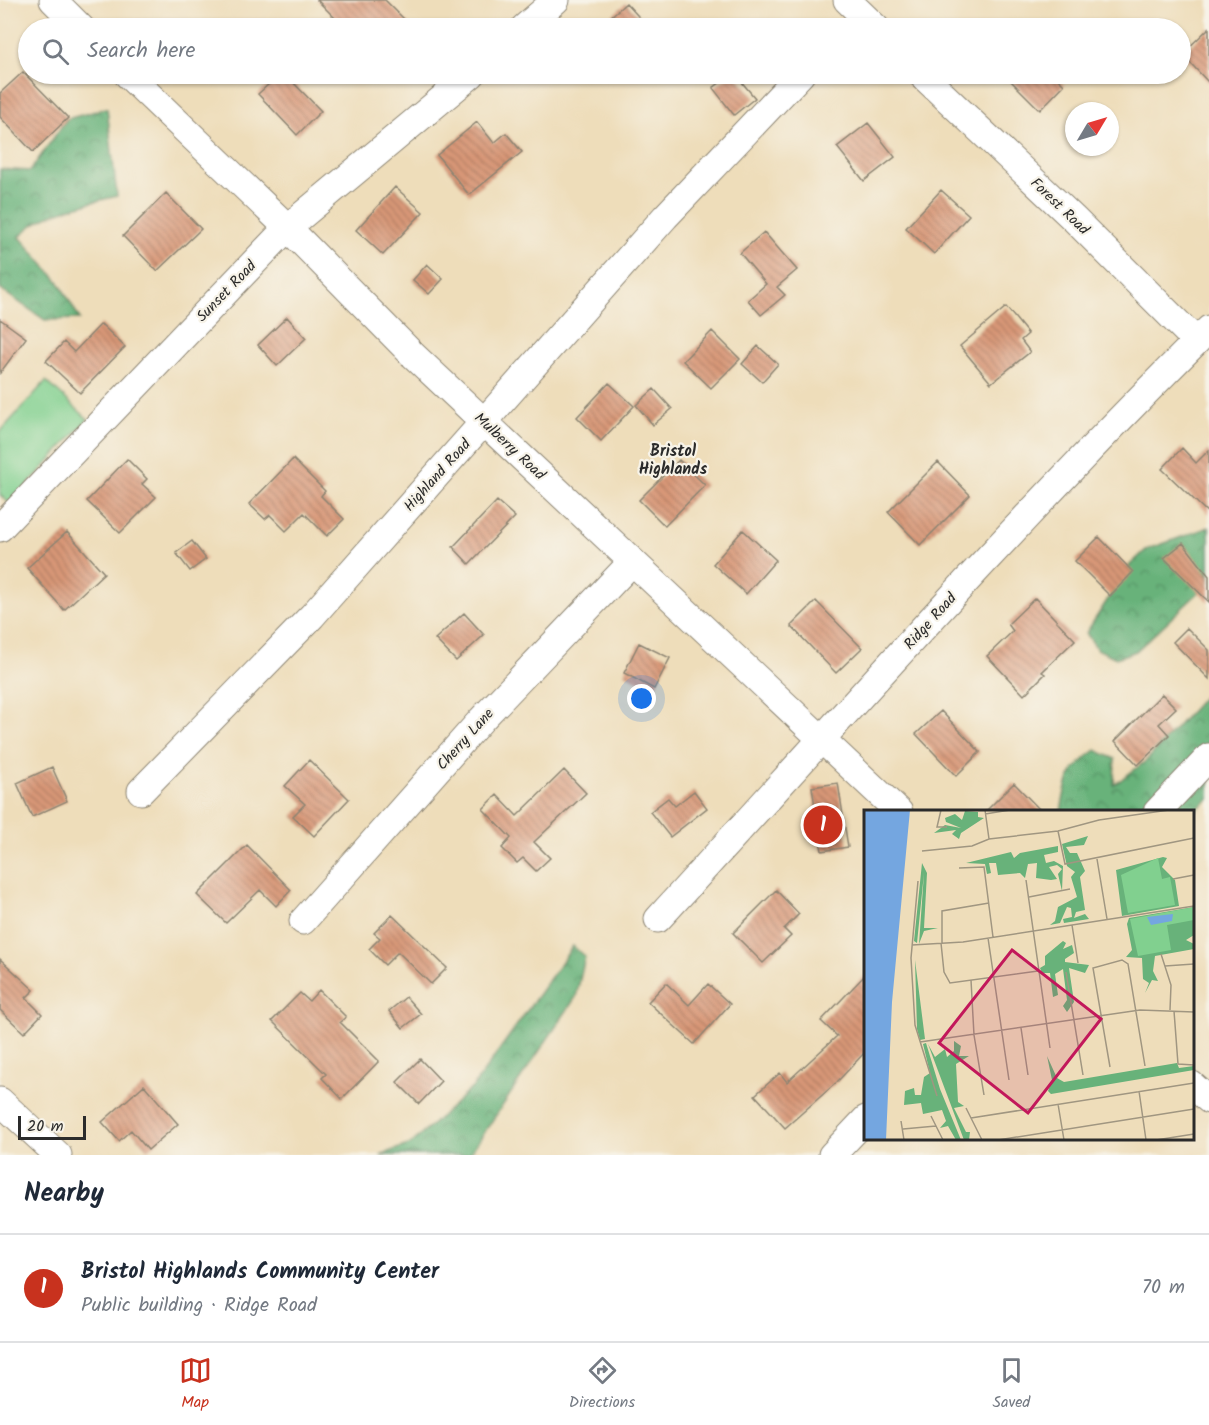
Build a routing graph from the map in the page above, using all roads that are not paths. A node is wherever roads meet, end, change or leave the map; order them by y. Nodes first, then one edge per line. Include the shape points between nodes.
1 (53, 0) edge
2 (556, 0) edge
3 (71, 18) edge
4 (535, 18) edge
5 (137, 84) edge
6 (460, 84) edge
7 (791, 84) edge
8 (932, 84) edge
9 (287, 228) junction
10 (1203, 335) edge
11 (484, 422) junction
12 (0, 528) edge
13 (632, 562) junction
14 (822, 739) junction
15 (1209, 757) edge
16 (141, 791) dead end
17 (897, 810) edge
18 (1159, 810) edge
19 (658, 919) dead end
20 (303, 921) dead end
21 (1194, 1087) edge
22 (1209, 1100) edge
23 (0, 1101) edge
24 (864, 1121) edge
25 (58, 1155) edge
26 (832, 1155) edge

1 - 3 street
2 - 4 street
5 - 9 street, Mulberry Road
6 - 9 street, Sunset Road
7 - 11 street, Highland Road via 665,217
8 - 10 street, Forest Road
9 - 11 street, Mulberry Road
9 - 12 street, Sunset Road
10 - 14 street, Ridge Road via 984,561
11 - 13 street, Mulberry Road
11 - 16 street, Highland Road via 312,616
13 - 14 street, Mulberry Road
13 - 20 street, Cherry Lane via 482,719
14 - 17 street, Mulberry Road
14 - 19 street, Ridge Road
15 - 18 street
21 - 22 street
23 - 25 street
24 - 26 street

